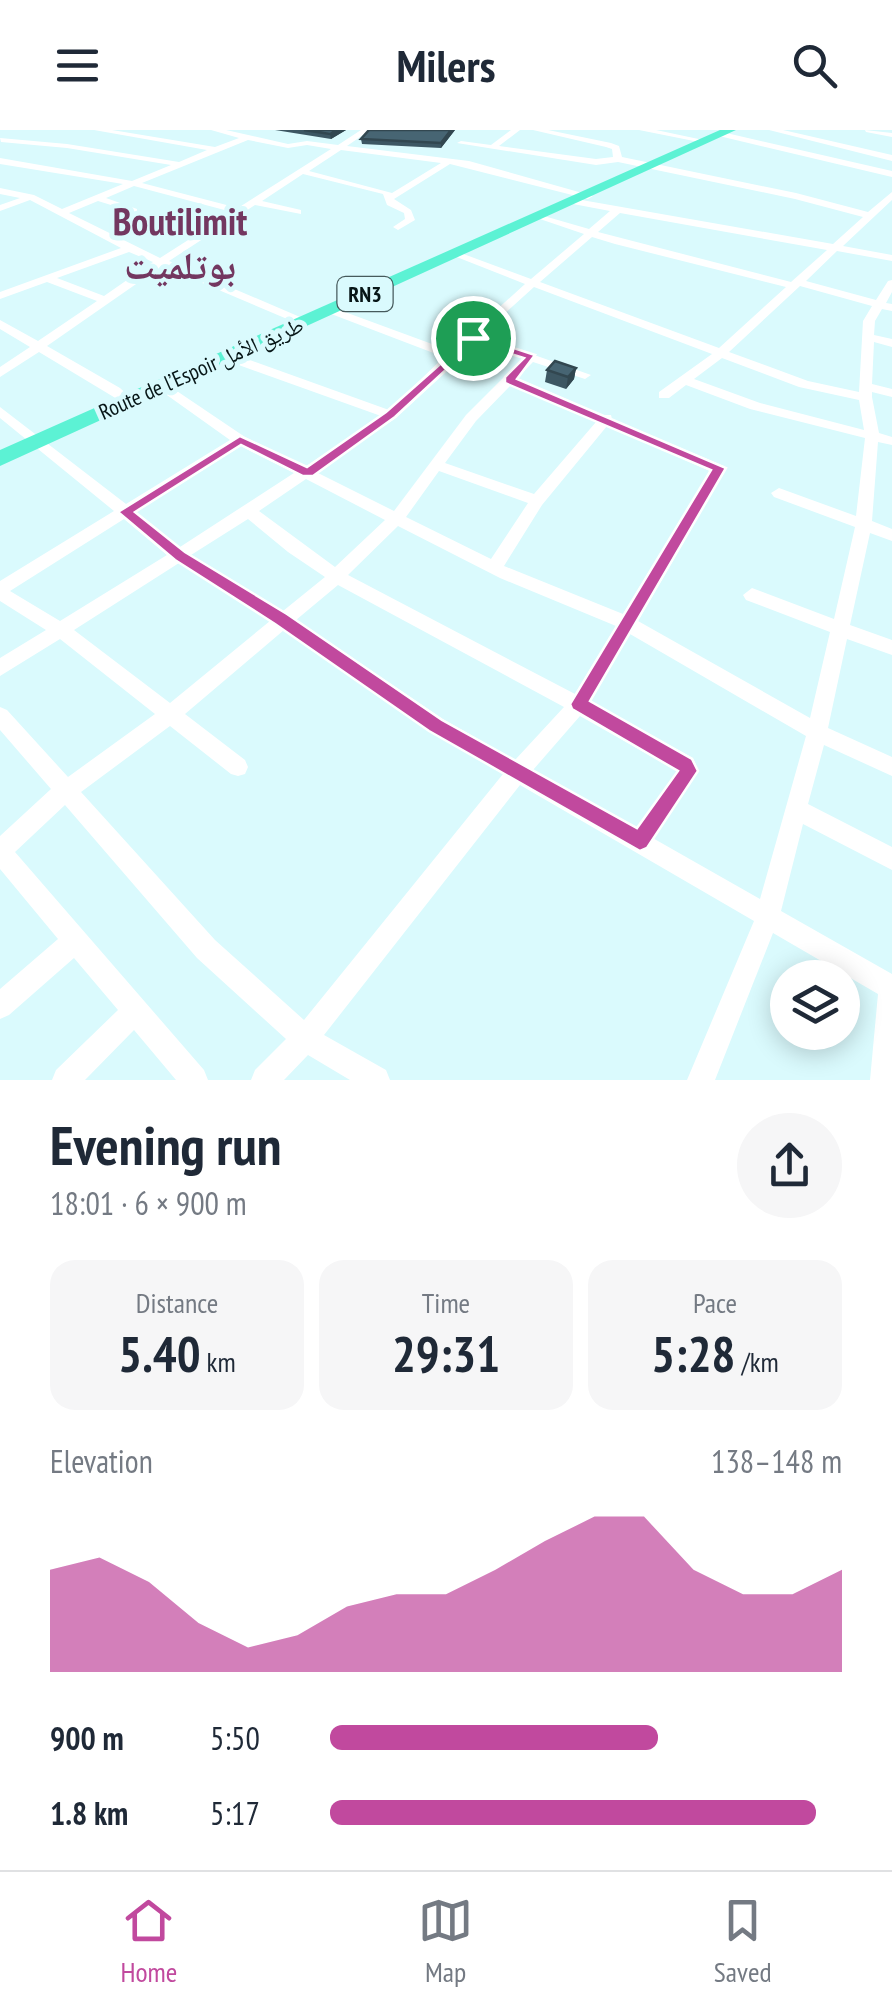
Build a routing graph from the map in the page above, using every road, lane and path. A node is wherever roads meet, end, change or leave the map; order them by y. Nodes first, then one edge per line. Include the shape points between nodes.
1 (14, 130) edge
2 (98, 130) edge
3 (216, 130) edge
4 (266, 130) edge
5 (366, 130) edge
6 (516, 130) edge
7 (537, 130) edge
8 (586, 130) edge
9 (643, 130) edge
10 (773, 130) edge
11 (869, 130) edge
12 (722, 133) edge
13 (892, 135) edge
14 (249, 137) junction
15 (573, 138) junction
16 (0, 140) edge
17 (462, 143) dead end
18 (494, 146) junction
19 (338, 148) junction
20 (214, 150) junction
21 (548, 153) junction
22 (892, 158) edge
23 (618, 159) junction
24 (0, 161) edge
25 (448, 162) junction
26 (22, 164) junction
27 (180, 164) junction
28 (648, 166) junction
29 (300, 171) junction
30 (892, 174) edge
31 (0, 175) edge
32 (131, 184) junction
33 (0, 191) edge
34 (892, 195) edge
35 (31, 197) junction
36 (391, 197) junction
37 (96, 198) junction
38 (582, 199) junction
39 (254, 202) junction
40 (0, 208) edge
41 (134, 211) dead end
42 (239, 211) junction
43 (298, 212) dead end
44 (616, 212) junction
45 (61, 213) junction
46 (540, 216) junction
47 (870, 216) junction
48 (398, 226) dead end
49 (589, 233) junction
50 (836, 246) junction
51 (129, 248) junction
52 (454, 254) junction
53 (892, 258) edge
54 (162, 262) junction
55 (46, 278) junction
56 (534, 284) junction
57 (796, 284) junction
58 (892, 284) edge
59 (0, 296) edge
60 (104, 300) junction
61 (886, 306) edge
62 (330, 310) junction
63 (304, 322) junction
64 (0, 324) edge
65 (869, 337) junction
66 (473, 338) junction
67 (892, 344) edge
68 (36, 346) junction
69 (721, 353) junction
70 (226, 356) junction
71 (455, 357) junction
72 (531, 357) junction
73 (0, 374) edge
74 (585, 374) dead end
75 (510, 380) junction
76 (685, 380) junction
77 (162, 385) junction
78 (866, 392) junction
79 (892, 392) edge
80 (664, 395) dead end
81 (127, 401) junction
82 (0, 410) edge
83 (391, 415) junction
84 (606, 418) junction
85 (882, 438) edge
86 (240, 440) junction
87 (38, 442) junction
88 (0, 458) edge
89 (436, 466) junction
90 (308, 472) junction
91 (780, 493) dead end
92 (537, 501) junction
93 (250, 511) junction
94 (125, 512) junction
95 (397, 518) junction
96 (863, 523) junction
97 (892, 536) edge
98 (180, 556) junction
99 (494, 568) junction
100 (337, 576) junction
101 (0, 591) edge
102 (752, 595) dead end
103 (281, 619) junction
104 (626, 622) junction
105 (841, 626) junction
106 (61, 630) junction
107 (892, 648) edge
108 (0, 668) edge
109 (579, 704) junction
110 (170, 715) junction
111 (0, 716) edge
112 (818, 732) junction
113 (686, 765) joint
114 (892, 767) edge
115 (238, 768) dead end
116 (516, 774) junction
117 (64, 792) junction
118 (796, 809) junction
119 (640, 841) junction
120 (0, 852) edge
121 (892, 860) edge
122 (767, 918) junction
123 (76, 941) junction
124 (892, 988) edge
125 (0, 1006) edge
126 (135, 1011) junction
127 (306, 1038) junction
128 (66, 1080) edge
129 (194, 1080) edge
130 (265, 1080) edge
131 (376, 1080) edge
132 (701, 1080) edge
133 (884, 1080) edge

1 - 16 street
2 - 20 street
3 - 14 street
4 - 14 street
5 - 19 street
6 - 18 street
7 - 15 street
8 - 15 street
9 - 12 street
10 - 22 street
11 - 13 street
12 - 28 highway, Route de l’Espoir طريق الأمل / RN3
12 - 30 street
14 - 19 street
14 - 20 street
15 - 21 street
15 - 23 street via 616,148
16 - 27 street
17 - 18 street
18 - 21 street
19 - 25 street
19 - 29 street
20 - 27 street
21 - 23 street
23 - 28 street
24 - 26 street
25 - 36 street
25 - 38 street
26 - 31 street
26 - 32 street
27 - 32 street
28 - 38 highway, Route de l’Espoir طريق الأمل / RN3
28 - 47 street
29 - 36 street
29 - 39 street
32 - 37 street
32 - 42 street
33 - 35 street
34 - 47 street
35 - 40 street
35 - 45 street
36 - 48 street via 410,220
37 - 41 street
37 - 45 street
38 - 44 street
38 - 46 highway, Route de l’Espoir طريق الأمل / RN3
39 - 42 street
39 - 43 street
42 - 54 street
44 - 49 street
44 - 50 street
45 - 51 street
46 - 49 street
46 - 52 highway, Route de l’Espoir طريق الأمل / RN3
47 - 50 street
49 - 56 street
49 - 57 street
50 - 53 street
50 - 57 street
51 - 54 street
51 - 55 street
52 - 56 street
52 - 62 highway, Route de l’Espoir طريق الأمل / RN3
54 - 60 street
54 - 63 street
55 - 59 street
55 - 60 street
56 - 66 street
56 - 69 street
57 - 61 street
57 - 69 street
58 - 61 street
60 - 68 street
61 - 65 street via 869,321
62 - 63 highway, Route de l’Espoir طريق الأمل / RN3
62 - 71 street
63 - 70 highway, Route de l’Espoir طريق الأمل / RN3
64 - 68 street
65 - 67 street
65 - 78 street
66 - 71 street
66 - 72 street
68 - 73 street
68 - 81 street
69 - 76 street
69 - 78 street via 804,384
70 - 77 highway, Route de l’Espoir طريق الأمل / RN3
70 - 83 street
71 - 83 street
72 - 74 street
72 - 75 street
75 - 84 street
75 - 89 street
76 - 80 street
76 - 85 street via 755,406
77 - 81 highway, Route de l’Espoir طريق الأمل / RN3
77 - 86 street
78 - 79 street
78 - 85 street
81 - 87 highway, Route de l’Espoir طريق الأمل / RN3
82 - 87 street
83 - 90 street
84 - 92 street
84 - 104 street via 719,468
85 - 96 street
86 - 90 street
86 - 94 street
87 - 88 highway, Route de l’Espoir طريق الأمل / RN3
87 - 94 street
89 - 92 street
89 - 95 street
90 - 93 street
90 - 95 street
91 - 96 street
92 - 99 street
93 - 98 street
93 - 100 street
94 - 98 street
94 - 101 street
95 - 99 street
95 - 100 street
96 - 97 street
96 - 105 street
98 - 103 street
98 - 106 street
99 - 104 street
100 - 103 street
100 - 109 street
101 - 106 street
102 - 105 street
103 - 110 street
103 - 116 street
104 - 109 street
104 - 112 street
105 - 107 street
105 - 112 street
106 - 108 street
106 - 110 street
109 - 113 street
109 - 116 street
110 - 115 street
110 - 117 street
111 - 117 street
112 - 114 street
112 - 118 street
113 - 119 path via 689,771
116 - 119 street
116 - 127 street
117 - 120 street
117 - 127 street via 206,949
118 - 121 street
118 - 122 street
119 - 122 street
120 - 123 street
122 - 124 street
122 - 132 street
123 - 125 street
123 - 126 street
124 - 133 street
126 - 128 street
126 - 129 street
127 - 130 street
127 - 131 street

